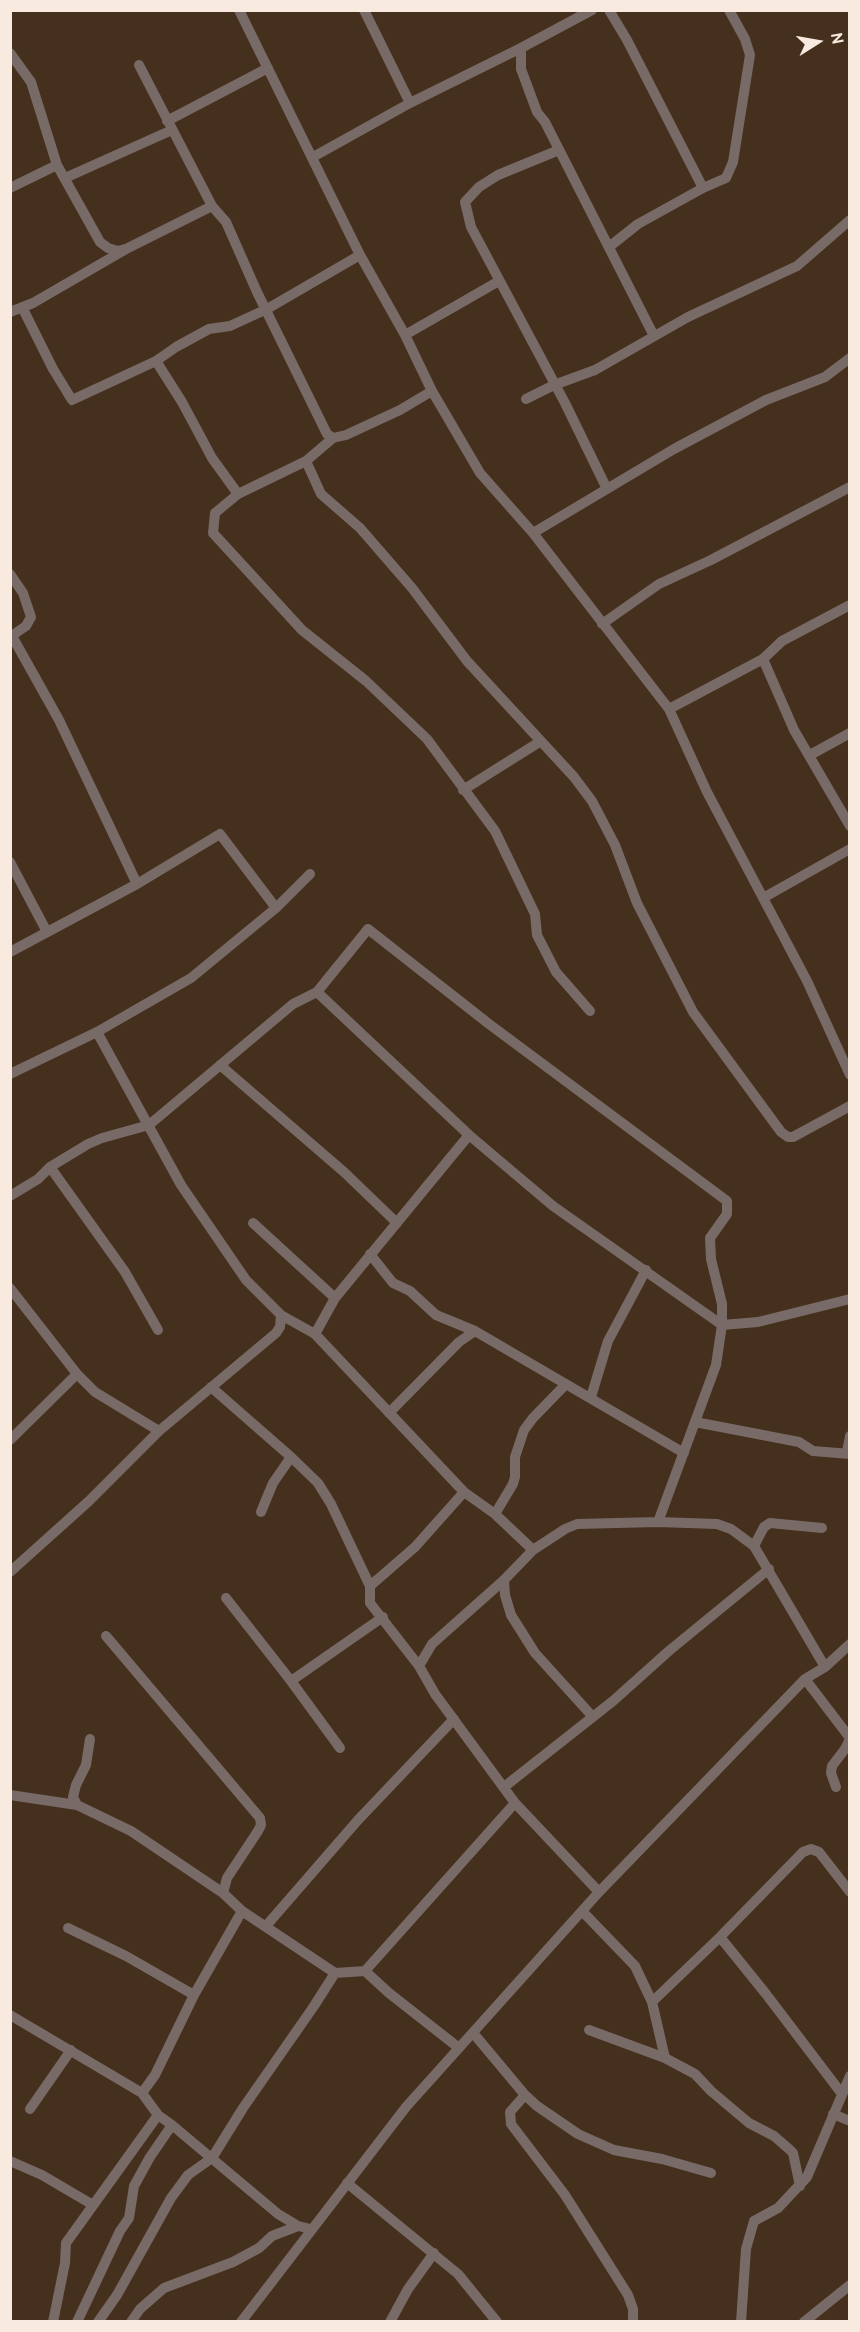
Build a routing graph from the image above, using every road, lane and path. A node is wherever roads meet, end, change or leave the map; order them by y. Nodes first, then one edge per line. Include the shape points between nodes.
1 (239, 10) edge
2 (364, 10) edge
3 (592, 10) edge
4 (609, 10) edge
5 (729, 10) edge
6 (521, 48) junction
7 (10, 53) edge
8 (139, 65) dead end
9 (268, 68) junction
10 (410, 103) junction
11 (169, 125) junction
12 (558, 150) junction
13 (313, 157) junction
14 (57, 165) junction
15 (65, 178) junction
16 (10, 188) edge
17 (703, 188) junction
18 (212, 206) junction
19 (849, 220) edge
20 (609, 247) junction
21 (128, 248) junction
22 (360, 255) junction
23 (499, 281) junction
24 (22, 307) junction
25 (267, 309) junction
26 (10, 312) edge
27 (405, 335) junction
28 (654, 336) junction
29 (849, 358) edge
30 (156, 361) junction
31 (554, 385) junction
32 (432, 391) junction
33 (526, 399) dead end
34 (333, 438) junction
35 (306, 461) junction
36 (849, 487) edge
37 (607, 489) junction
38 (238, 494) junction
39 (533, 534) junction
40 (10, 574) edge
41 (849, 605) edge
42 (602, 624) junction
43 (11, 637) edge
44 (763, 660) junction
45 (669, 709) junction
46 (849, 733) edge
47 (541, 741) junction
48 (810, 755) junction
49 (463, 790) junction
50 (849, 826) edge
51 (849, 849) edge
52 (10, 862) edge
53 (310, 874) dead end
54 (137, 884) junction
55 (763, 897) junction
56 (276, 908) junction
57 (47, 932) junction
58 (10, 952) edge
59 (317, 993) junction
60 (590, 1011) dead end
61 (97, 1032) junction
62 (220, 1065) junction
63 (10, 1074) edge
64 (849, 1075) edge
65 (849, 1106) edge
66 (149, 1125) junction
67 (469, 1135) junction
68 (50, 1167) junction
69 (10, 1196) edge
70 (252, 1222) dead end
71 (397, 1223) junction
72 (370, 1254) junction
73 (646, 1270) junction
74 (11, 1290) edge
75 (335, 1298) junction
76 (849, 1299) edge
77 (283, 1320) junction
78 (722, 1325) junction
79 (158, 1330) dead end
80 (475, 1331) junction
81 (315, 1334) junction
82 (77, 1374) junction
83 (566, 1384) junction
84 (211, 1387) junction
85 (591, 1397) junction
86 (389, 1413) junction
87 (695, 1422) junction
88 (159, 1431) junction
89 (849, 1436) edge
90 (10, 1440) edge
91 (684, 1453) junction
92 (848, 1453) edge
93 (291, 1457) junction
94 (464, 1492) junction
95 (261, 1512) dead end
96 (495, 1514) junction
97 (658, 1522) junction
98 (822, 1528) dead end
99 (754, 1546) junction
100 (533, 1550) junction
101 (769, 1569) junction
102 (10, 1572) edge
103 (504, 1580) junction
104 (370, 1586) junction
105 (226, 1598) dead end
106 (382, 1617) junction
107 (106, 1636) dead end
108 (849, 1644) edge
109 (419, 1666) junction
110 (825, 1667) junction
111 (805, 1679) junction
112 (291, 1681) junction
113 (593, 1717) junction
114 (454, 1719) junction
115 (849, 1738) edge
116 (90, 1740) dead end
117 (340, 1748) dead end
118 (836, 1786) dead end
119 (504, 1787) junction
120 (10, 1795) edge
121 (515, 1803) junction
122 (77, 1805) junction
123 (599, 1892) junction
124 (849, 1892) edge
125 (223, 1893) junction
126 (242, 1911) junction
127 (582, 1911) junction
128 (266, 1926) junction
129 (69, 1928) dead end
130 (720, 1937) junction
131 (365, 1971) junction
132 (335, 1973) junction
133 (194, 1995) junction
134 (652, 2002) junction
135 (10, 2015) edge
136 (589, 2030) dead end
137 (474, 2034) junction
138 (459, 2048) junction
139 (71, 2050) junction
140 (664, 2058) junction
141 (849, 2076) edge
142 (142, 2093) junction
143 (842, 2094) junction
144 (525, 2095) junction
145 (30, 2109) dead end
146 (833, 2114) junction
147 (158, 2115) junction
148 (849, 2121) edge
149 (172, 2125) junction
150 (212, 2158) junction
151 (10, 2161) edge
152 (711, 2173) dead end
153 (347, 2183) junction
154 (800, 2186) junction
155 (93, 2205) junction
156 (298, 2226) junction
157 (311, 2229) junction
158 (434, 2253) junction
159 (849, 2284) edge
160 (53, 2322) edge
161 (77, 2322) edge
162 (98, 2322) edge
163 (131, 2322) edge
164 (241, 2322) edge
165 (390, 2322) edge
166 (497, 2322) edge
167 (633, 2322) edge
168 (741, 2322) edge
169 (804, 2322) edge

1 - 9 street
2 - 10 street
3 - 6 street
4 - 17 street
5 - 17 street via 750,55 733,162 726,178
6 - 10 street
6 - 12 street via 521,69 532,101
7 - 14 street via 31,82
8 - 11 street
9 - 11 street
9 - 13 street
10 - 13 street
11 - 15 street
11 - 18 street
12 - 20 street
12 - 23 street via 498,175 465,202 471,227
13 - 22 street
14 - 15 street
14 - 16 street
15 - 21 street via 100,242 118,251
17 - 20 street via 638,224
18 - 21 street
18 - 25 street via 226,222
19 - 28 street via 797,266
20 - 28 street
21 - 24 street
22 - 25 street
22 - 27 street
23 - 27 street
23 - 31 street
24 - 26 street
24 - 30 street via 72,400
25 - 30 street via 238,323 209,329
25 - 34 street via 327,434
27 - 32 street
28 - 31 street via 595,370
29 - 37 street via 825,377 766,400
30 - 38 street via 212,458
31 - 33 street
31 - 37 street
32 - 34 street via 389,416
32 - 39 street via 480,473
34 - 35 street
35 - 38 street
35 - 47 street via 321,494 360,528 412,588 466,661
36 - 42 street via 659,584
37 - 39 street
38 - 49 street via 215,513 213,533 302,630 366,681 427,739
39 - 42 street
40 - 43 street via 23,593 30,617 26,626
41 - 44 street via 782,641
42 - 45 street
43 - 54 street via 58,720
44 - 45 street
44 - 48 street via 794,730
45 - 55 street via 707,792
46 - 48 street
47 - 49 street
47 - 65 street via 592,801 615,845 637,903 693,1012 781,1132 793,1137
48 - 50 street
49 - 60 street via 495,831 511,862 535,914 537,935 556,972
51 - 55 street
52 - 57 street
53 - 56 street
54 - 56 street via 220,834
54 - 57 street
55 - 64 street via 807,981
56 - 61 street via 191,978
57 - 58 street
59 - 62 street via 293,1004
59 - 67 street
59 - 78 street via 368,929 727,1201 727,1214 710,1238
61 - 63 street
61 - 66 street
62 - 66 street
62 - 71 street
66 - 68 street via 102,1138
66 - 77 street via 181,1185 246,1280
67 - 71 street
67 - 73 street via 553,1206
68 - 69 street
68 - 79 street via 124,1272
70 - 75 street
71 - 72 street
72 - 75 street
72 - 80 street via 393,1283 410,1291 436,1315
73 - 78 street
73 - 85 street via 608,1341
74 - 82 street
75 - 81 street
76 - 78 street via 758,1322
77 - 81 street
77 - 84 street via 276,1333
78 - 87 street via 716,1365
80 - 83 street
80 - 86 street via 459,1342
81 - 86 street
82 - 88 street via 95,1392
82 - 90 street
83 - 85 street
83 - 96 street via 524,1430 515,1457 516,1478
84 - 88 street
84 - 93 street
85 - 91 street
86 - 94 street
87 - 91 street
87 - 92 street via 799,1442 813,1451
88 - 102 street
89 - 92 street
91 - 97 street
93 - 95 street via 273,1483
93 - 104 street via 318,1483 331,1504
94 - 96 street
94 - 104 street via 415,1547
96 - 100 street
97 - 99 street via 717,1524
97 - 100 street via 577,1524
98 - 99 street via 770,1523
99 - 101 street
100 - 103 street
101 - 110 street
101 - 113 street
103 - 109 street via 432,1644
103 - 113 street via 511,1615 529,1643
104 - 106 street via 370,1603
105 - 112 street
106 - 109 street
106 - 112 street
107 - 125 street via 260,1818 261,1825 226,1878
108 - 110 street
109 - 114 street
110 - 111 street
111 - 115 street
111 - 123 street
112 - 117 street
113 - 119 street
114 - 119 street
114 - 128 street via 358,1820
115 - 118 street via 832,1766
116 - 122 street via 86,1766 73,1797
119 - 121 street
120 - 122 street
121 - 123 street
121 - 131 street
122 - 125 street via 130,1831
123 - 127 street
124 - 130 street via 829,1863 811,1849 803,1852
125 - 126 street
126 - 128 street
126 - 133 street
127 - 134 street via 635,1965
127 - 137 street
128 - 132 street
129 - 133 street
130 - 134 street
130 - 143 street
131 - 132 street
131 - 138 street
132 - 150 street
133 - 142 street via 155,2075
134 - 140 street
135 - 139 street
136 - 140 street
137 - 138 street
137 - 144 street
138 - 153 street via 406,2107
139 - 142 street
139 - 145 street
140 - 154 street via 695,2074 749,2123 789,2149
141 - 143 street
142 - 147 street
143 - 146 street
144 - 152 street via 578,2134 614,2150
144 - 167 street via 510,2112 511,2124 565,2195 628,2295
146 - 148 street
146 - 154 street
147 - 149 street
147 - 155 street
149 - 150 street
149 - 161 street via 134,2186 129,2218
150 - 156 street
150 - 162 street via 188,2175 171,2198
151 - 155 street
153 - 157 street
153 - 158 street
154 - 168 street via 778,2208 754,2221 746,2249
155 - 160 street via 66,2244
156 - 157 street
156 - 163 street via 273,2236 233,2262 164,2288
157 - 164 street
158 - 165 street
158 - 166 street via 459,2274
159 - 169 street

